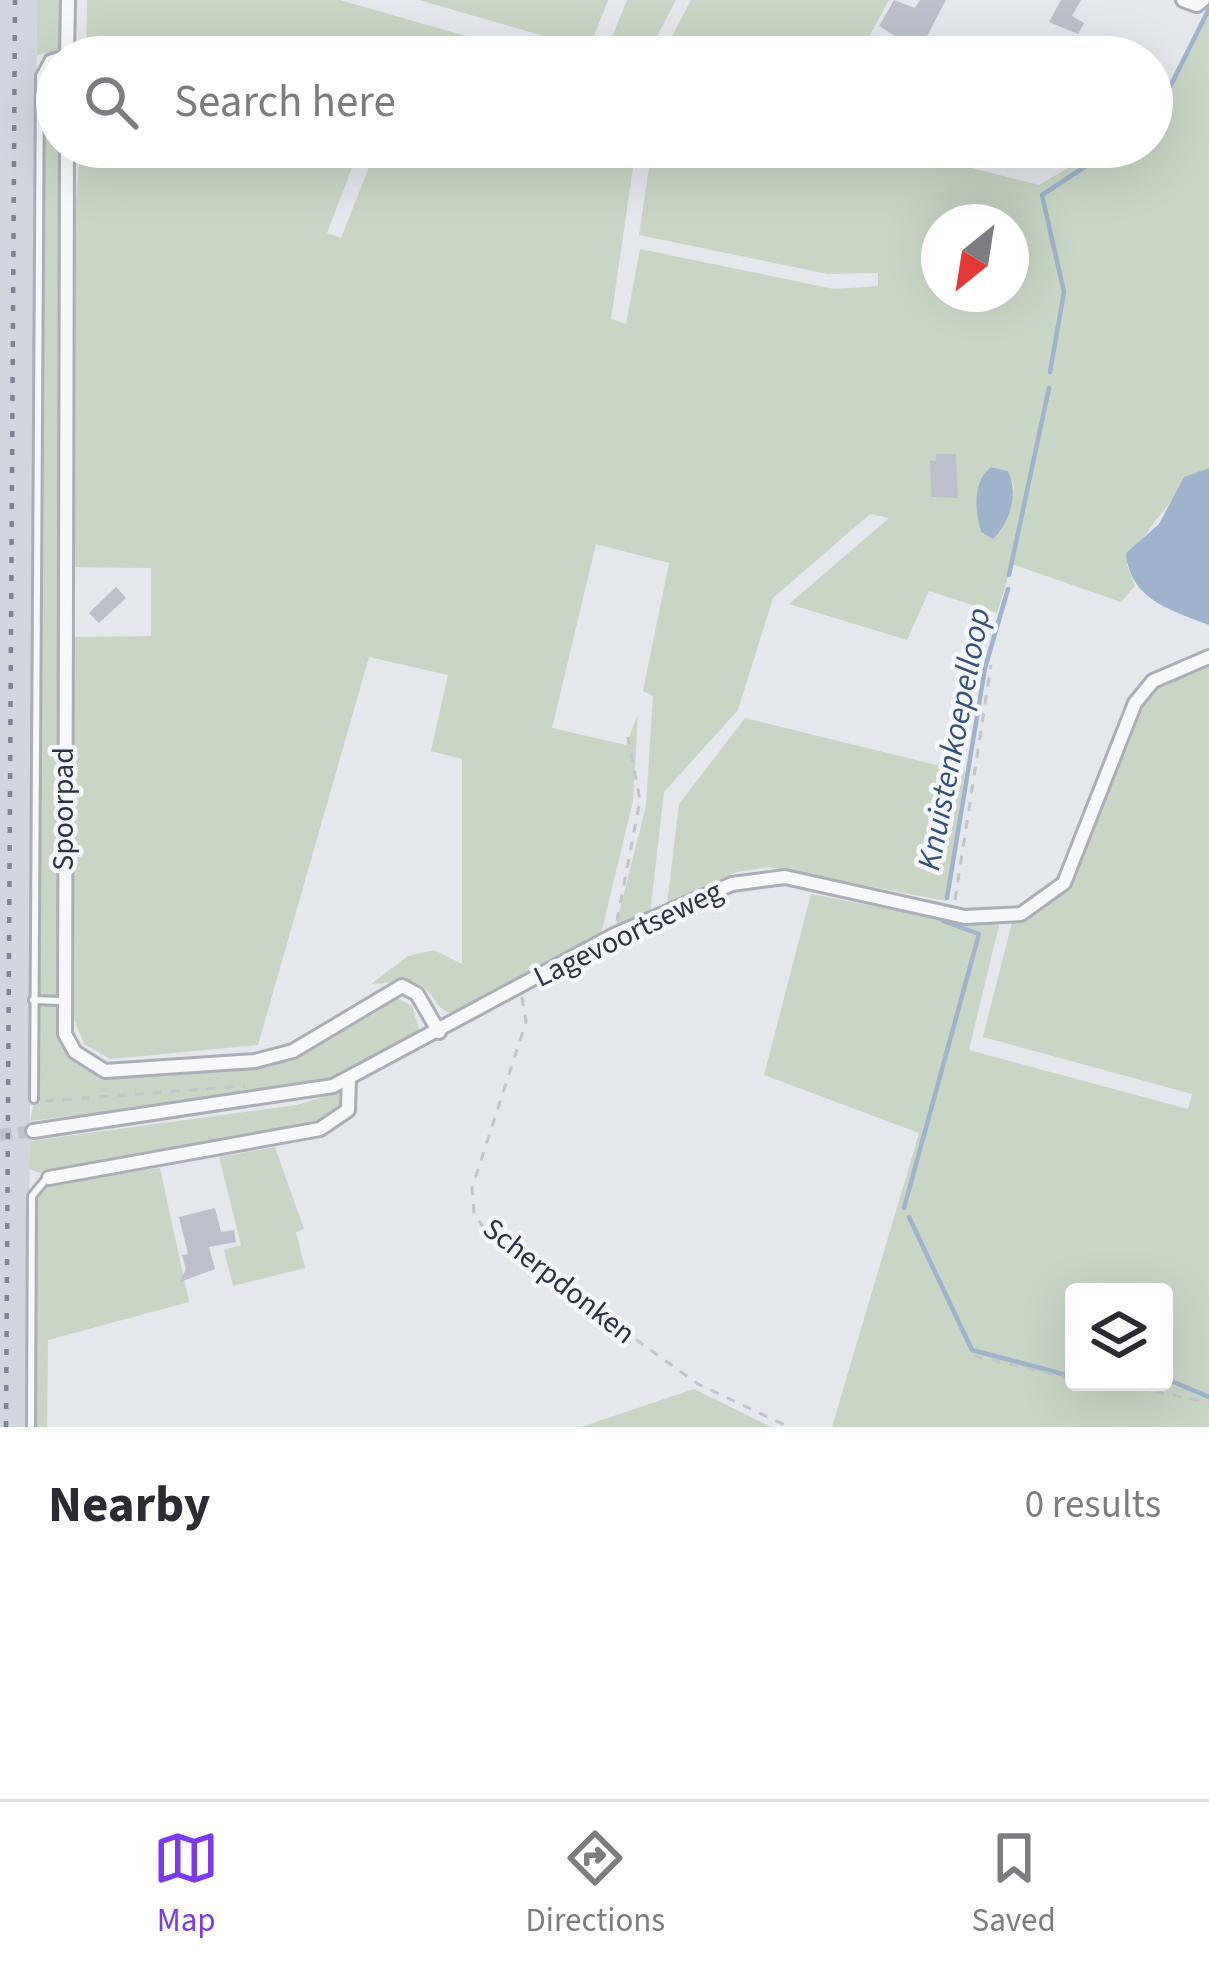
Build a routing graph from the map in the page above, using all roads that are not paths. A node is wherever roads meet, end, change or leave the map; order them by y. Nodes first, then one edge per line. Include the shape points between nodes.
1 (68, 0) edge
2 (1183, 0) edge
3 (1204, 0) edge
4 (68, 36) edge
5 (39, 168) edge
6 (67, 168) edge
7 (1209, 657) edge
8 (33, 1000) junction
9 (62, 1000) junction
10 (439, 1032) junction
11 (349, 1079) junction
12 (38, 1100) road end
13 (33, 1131) tunnel mouth
14 (50, 1178) joint
15 (31, 1427) edge

1 - 4 street
2 - 3 street
5 - 8 lane
6 - 9 street, Spoorpad
7 - 10 street, Lagevoortseweg via 1153,681 1135,703 1064,883 1021,914 953,913 770,878 731,884 614,935
8 - 9 lane
8 - 12 lane
9 - 10 street, Spoorpad via 75,1052 121,1072 271,1058 402,986 417,994
10 - 11 street, Lagevoortseweg
11 - 13 street, Lagevoortseweg via 310,1093
11 - 14 street via 348,1110 320,1129
14 - 15 lane via 32,1196

